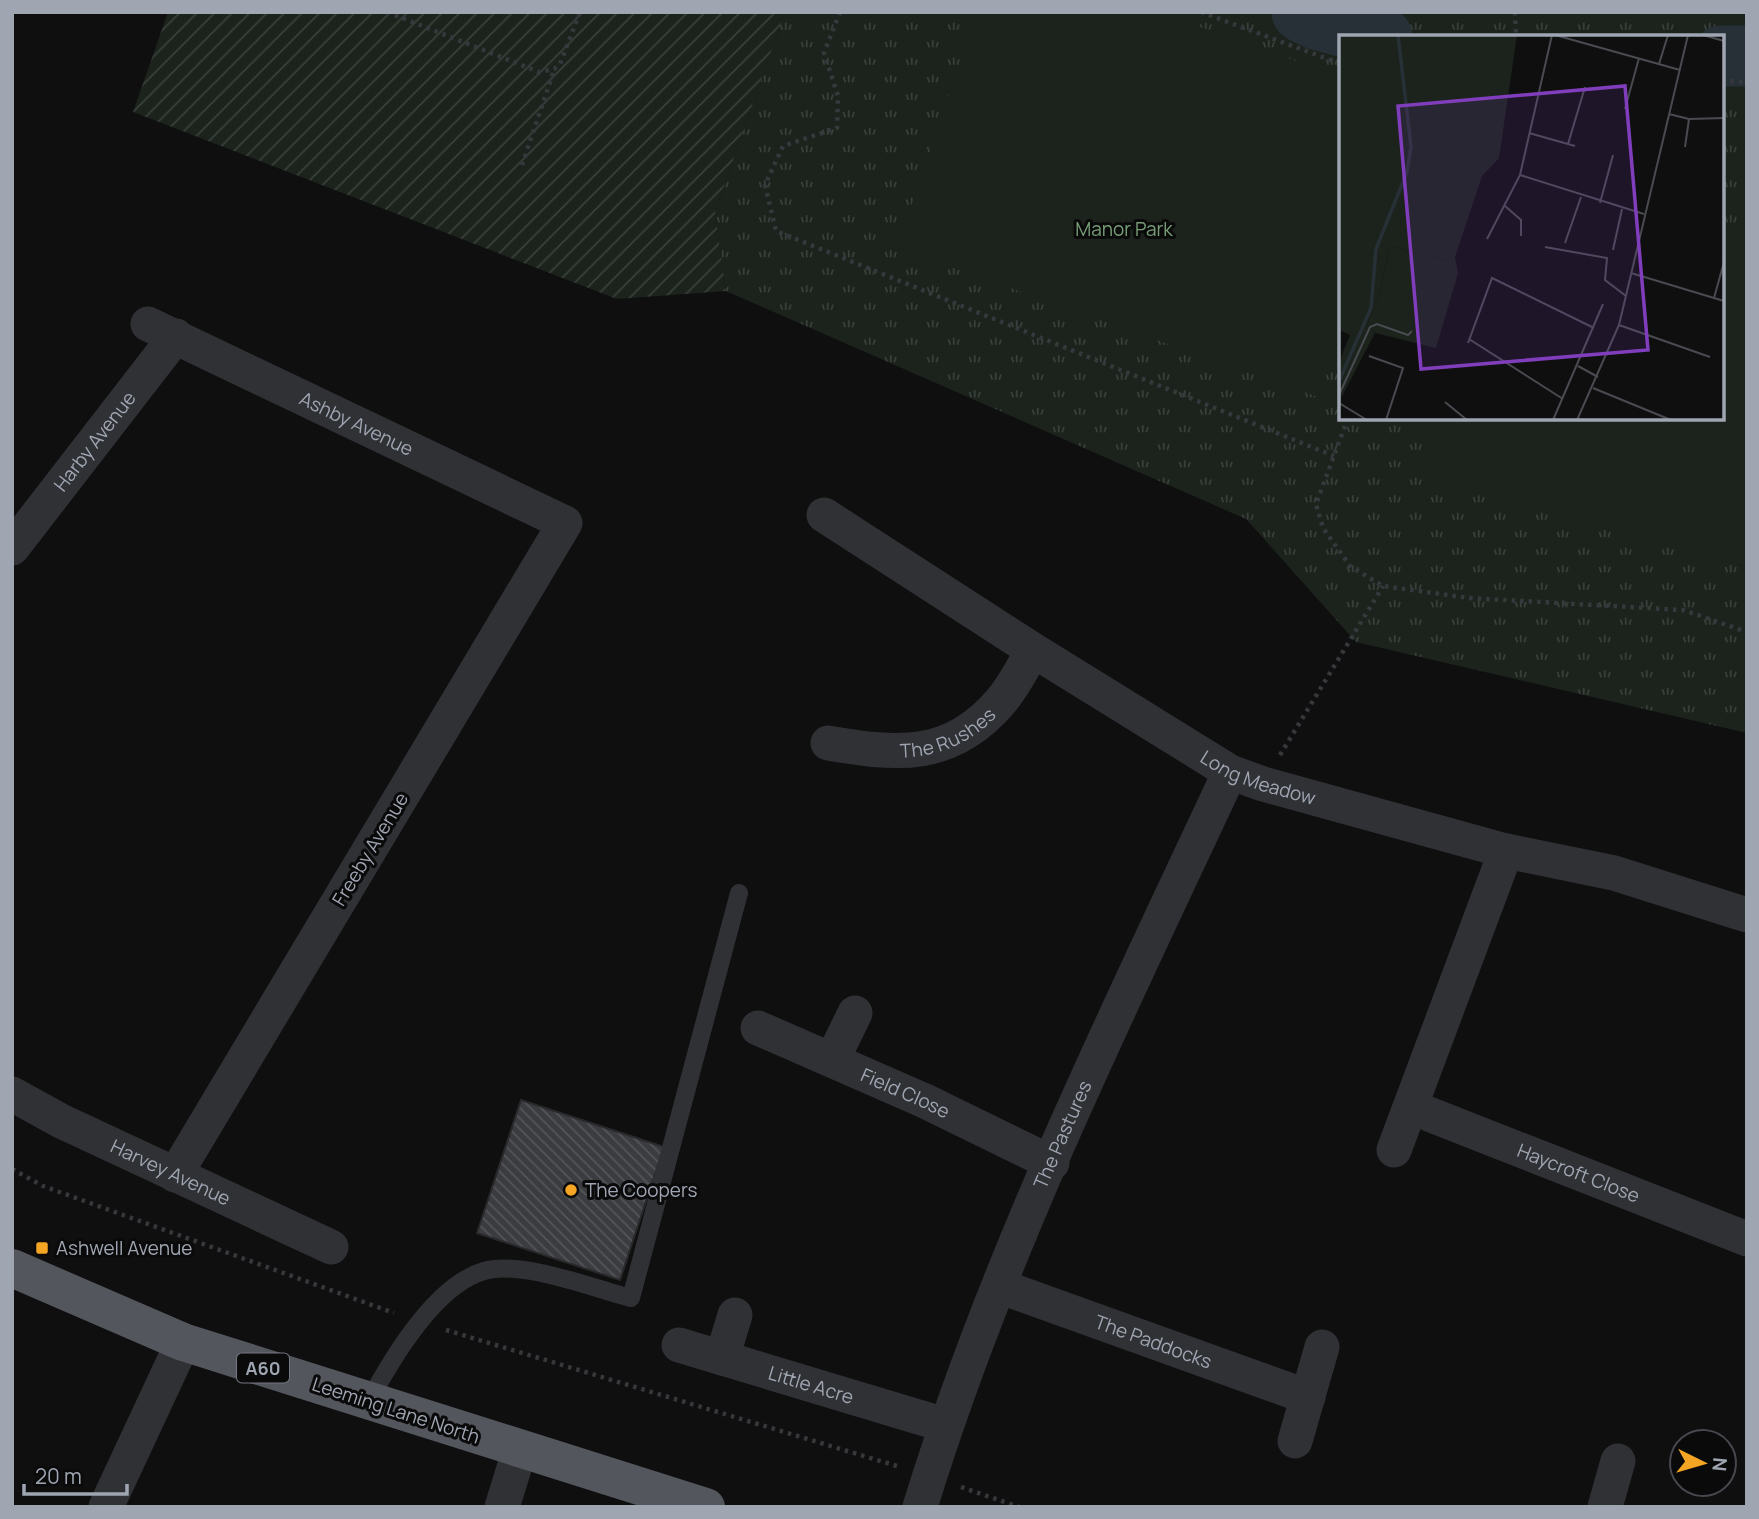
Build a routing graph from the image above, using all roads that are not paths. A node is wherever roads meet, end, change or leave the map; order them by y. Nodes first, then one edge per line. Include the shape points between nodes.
1 (162, 330) joint
2 (824, 515) dead end
3 (565, 523) joint
4 (12, 548) edge
5 (1033, 650) junction
6 (828, 743) dead end
7 (1230, 772) junction
8 (1506, 851) junction
9 (739, 893) dead end
10 (1747, 915) edge
11 (855, 1013) dead end
12 (758, 1028) dead end
13 (832, 1060) junction
14 (12, 1094) edge
15 (1411, 1107) junction
16 (1394, 1150) dead end
17 (1052, 1163) junction
18 (175, 1175) junction
19 (1747, 1239) edge
20 (331, 1247) dead end
21 (12, 1268) edge
22 (999, 1286) junction
23 (735, 1315) dead end
24 (183, 1342) junction
25 (679, 1345) dead end
26 (1322, 1347) dead end
27 (722, 1358) junction
28 (1308, 1397) junction
29 (369, 1401) junction
30 (945, 1425) junction
31 (1295, 1441) dead end
32 (520, 1449) junction
33 (1618, 1461) dead end
34 (924, 1491) edge
35 (1608, 1506) edge
36 (106, 1507) edge
37 (502, 1507) edge
38 (706, 1507) edge

1 - 3 street, Ashby Avenue
1 - 4 street, Harby Avenue
2 - 5 street, Long Meadow
3 - 18 street, Freeby Avenue
5 - 6 street, The Rushes via 1003,699 977,726 934,748 883,752
5 - 7 street, Long Meadow
7 - 8 street, Long Meadow
7 - 17 street, The Pastures
8 - 10 street, Long Meadow via 1614,873
8 - 15 street
9 - 29 lane via 631,1298 508,1269 483,1271 419,1322
11 - 13 street
12 - 13 street, Field Close
13 - 17 street, Field Close
14 - 18 street, Harvey Avenue
15 - 16 street
15 - 19 street, Haycroft Close
17 - 22 street, The Pastures
18 - 20 street, Harvey Avenue
21 - 24 highway, Leeming Lane North / A60
22 - 28 street, The Paddocks
22 - 30 street, The Pastures
23 - 27 street
24 - 29 highway, Leeming Lane North / A60
24 - 36 street
25 - 27 street, Little Acre
26 - 28 street
27 - 30 street, Little Acre
28 - 31 street
29 - 32 highway, Leeming Lane North / A60
30 - 34 street, The Pastures
32 - 37 street
32 - 38 highway, Leeming Lane North / A60
33 - 35 street

